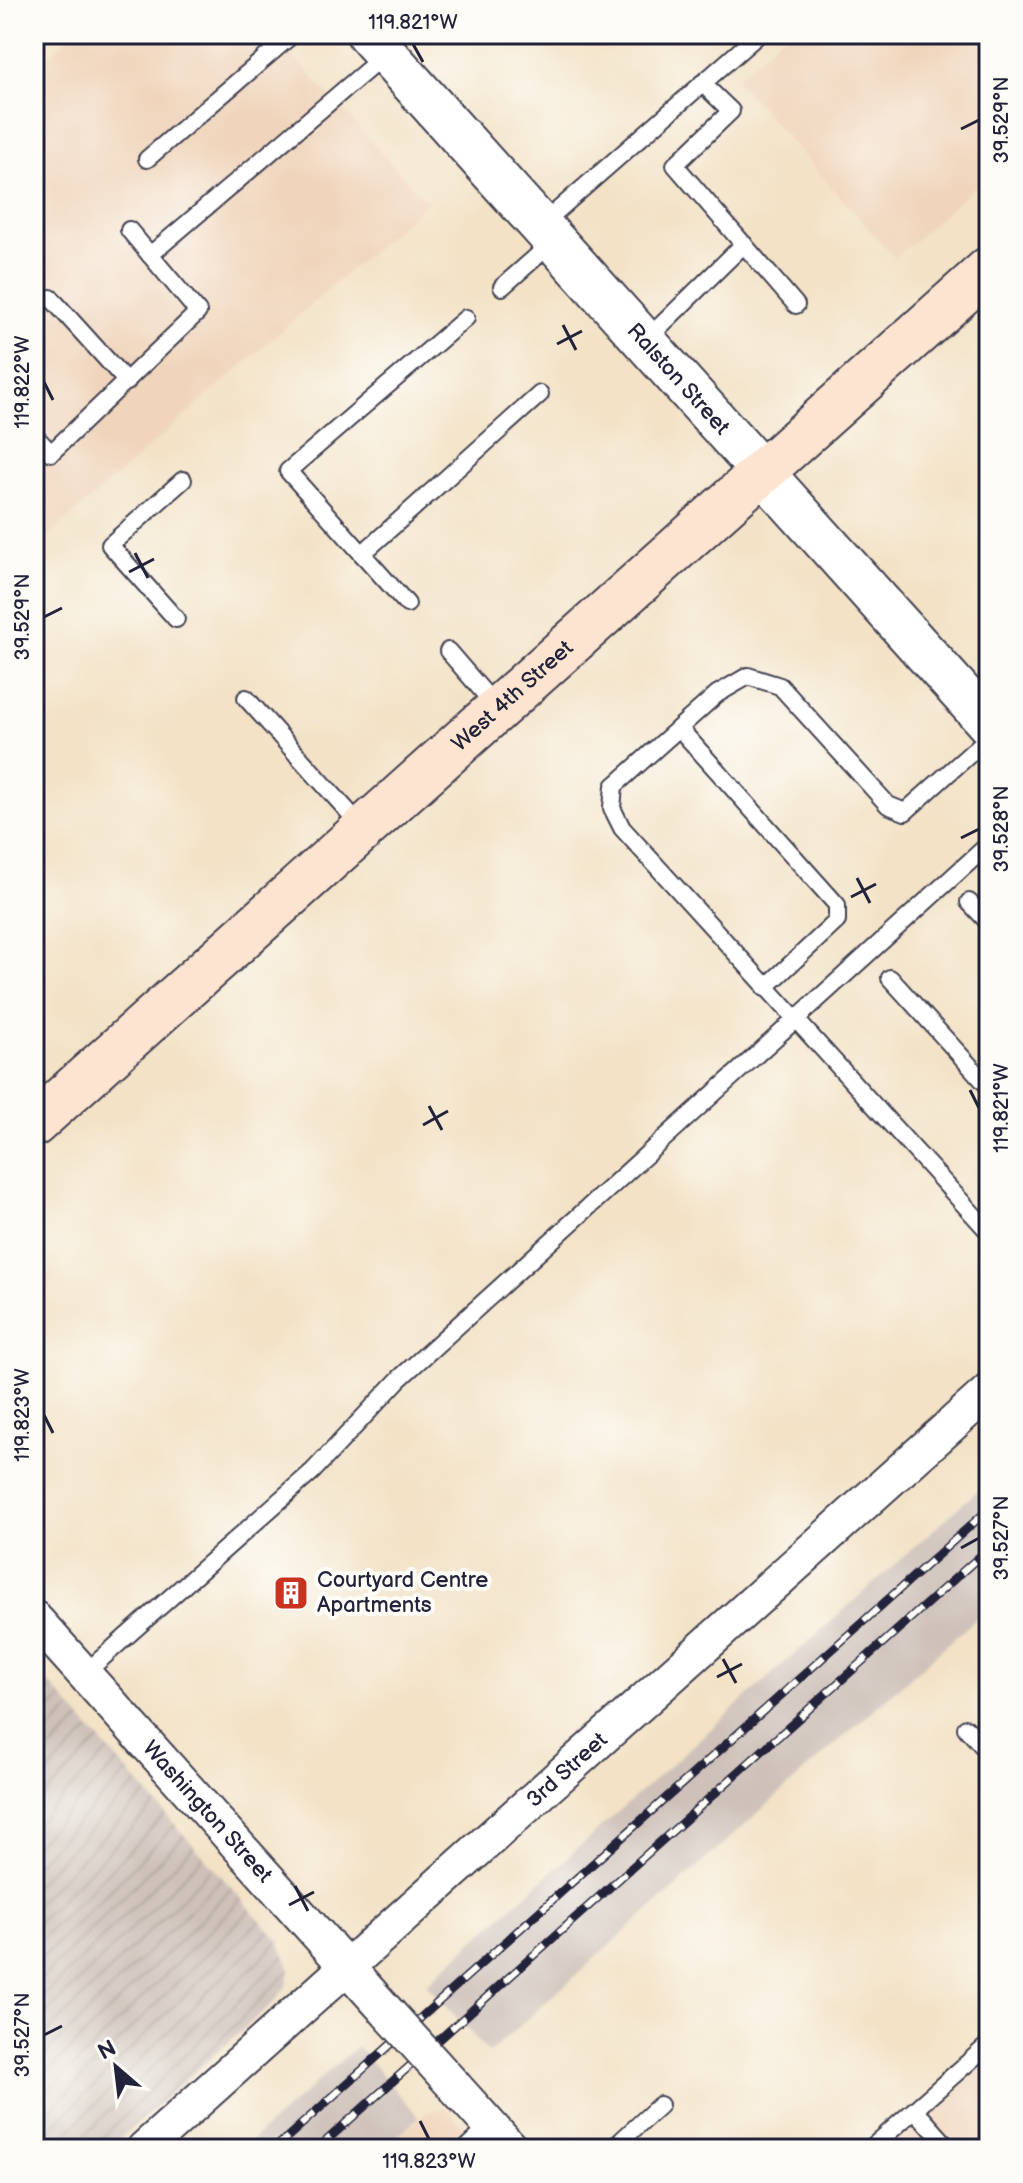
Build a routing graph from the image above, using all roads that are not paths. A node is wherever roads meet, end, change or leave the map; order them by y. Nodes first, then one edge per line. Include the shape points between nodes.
1 (293, 34) edge
2 (759, 34) edge
3 (377, 44) edge
4 (702, 83) junction
5 (147, 159) dead end
6 (129, 230) dead end
7 (547, 233) junction
8 (744, 244) junction
9 (150, 255) junction
10 (989, 269) edge
11 (502, 287) dead end
12 (51, 298) dead end
13 (796, 305) dead end
14 (466, 318) dead end
15 (645, 342) junction
16 (127, 382) junction
17 (540, 394) dead end
18 (34, 435) edge
19 (763, 473) junction
20 (183, 480) dead end
21 (362, 554) junction
22 (407, 604) dead end
23 (176, 619) dead end
24 (448, 651) dead end
25 (246, 698) dead end
26 (499, 710) junction
27 (982, 714) edge
28 (679, 728) junction
29 (364, 830) junction
30 (989, 844) edge
31 (969, 902) dead end
32 (989, 923) edge
33 (890, 978) dead end
34 (765, 988) junction
35 (796, 1021) junction
36 (989, 1087) edge
37 (34, 1124) edge
38 (989, 1232) edge
39 (989, 1391) edge
40 (34, 1618) edge
41 (84, 1674) junction
42 (966, 1728) dead end
43 (989, 1753) edge
44 (347, 1967) junction
45 (989, 2044) edge
46 (660, 2105) dead end
47 (915, 2110) junction
48 (489, 2141) edge
49 (144, 2149) edge
50 (612, 2149) edge
51 (870, 2149) edge
52 (950, 2149) edge

1 - 5 lane
2 - 4 lane
3 - 7 street, Ralston Street
3 - 9 lane
4 - 7 lane
4 - 8 lane via 731,111 675,165
6 - 9 lane
7 - 11 lane
7 - 15 street, Ralston Street
8 - 13 lane
8 - 15 lane
9 - 16 lane via 198,312
10 - 19 main road, West 4th Street
12 - 16 lane
14 - 21 lane via 288,471
15 - 19 street, Ralston Street
16 - 18 lane via 51,453
17 - 21 lane
19 - 26 main road, West 4th Street
19 - 27 street, Ralston Street
20 - 23 lane via 110,545
21 - 22 lane
24 - 26 lane
25 - 29 lane
26 - 29 main road, West 4th Street
27 - 28 lane via 905,812 888,805 780,686 763,678 748,676 717,694
28 - 34 lane via 614,786 612,808 622,828
28 - 34 lane via 837,905 837,921
29 - 37 main road, West 4th Street
30 - 35 lane
31 - 32 lane
33 - 36 lane
34 - 35 lane
35 - 38 lane
35 - 41 lane via 400,1378 313,1471
39 - 44 street, 3rd Street
40 - 41 street, Washington Street
41 - 44 street, Washington Street
42 - 43 lane
44 - 48 street, Washington Street, bridge via 456,2088
44 - 49 street, 3rd Street
45 - 47 lane
46 - 50 lane
47 - 51 lane
47 - 52 lane

